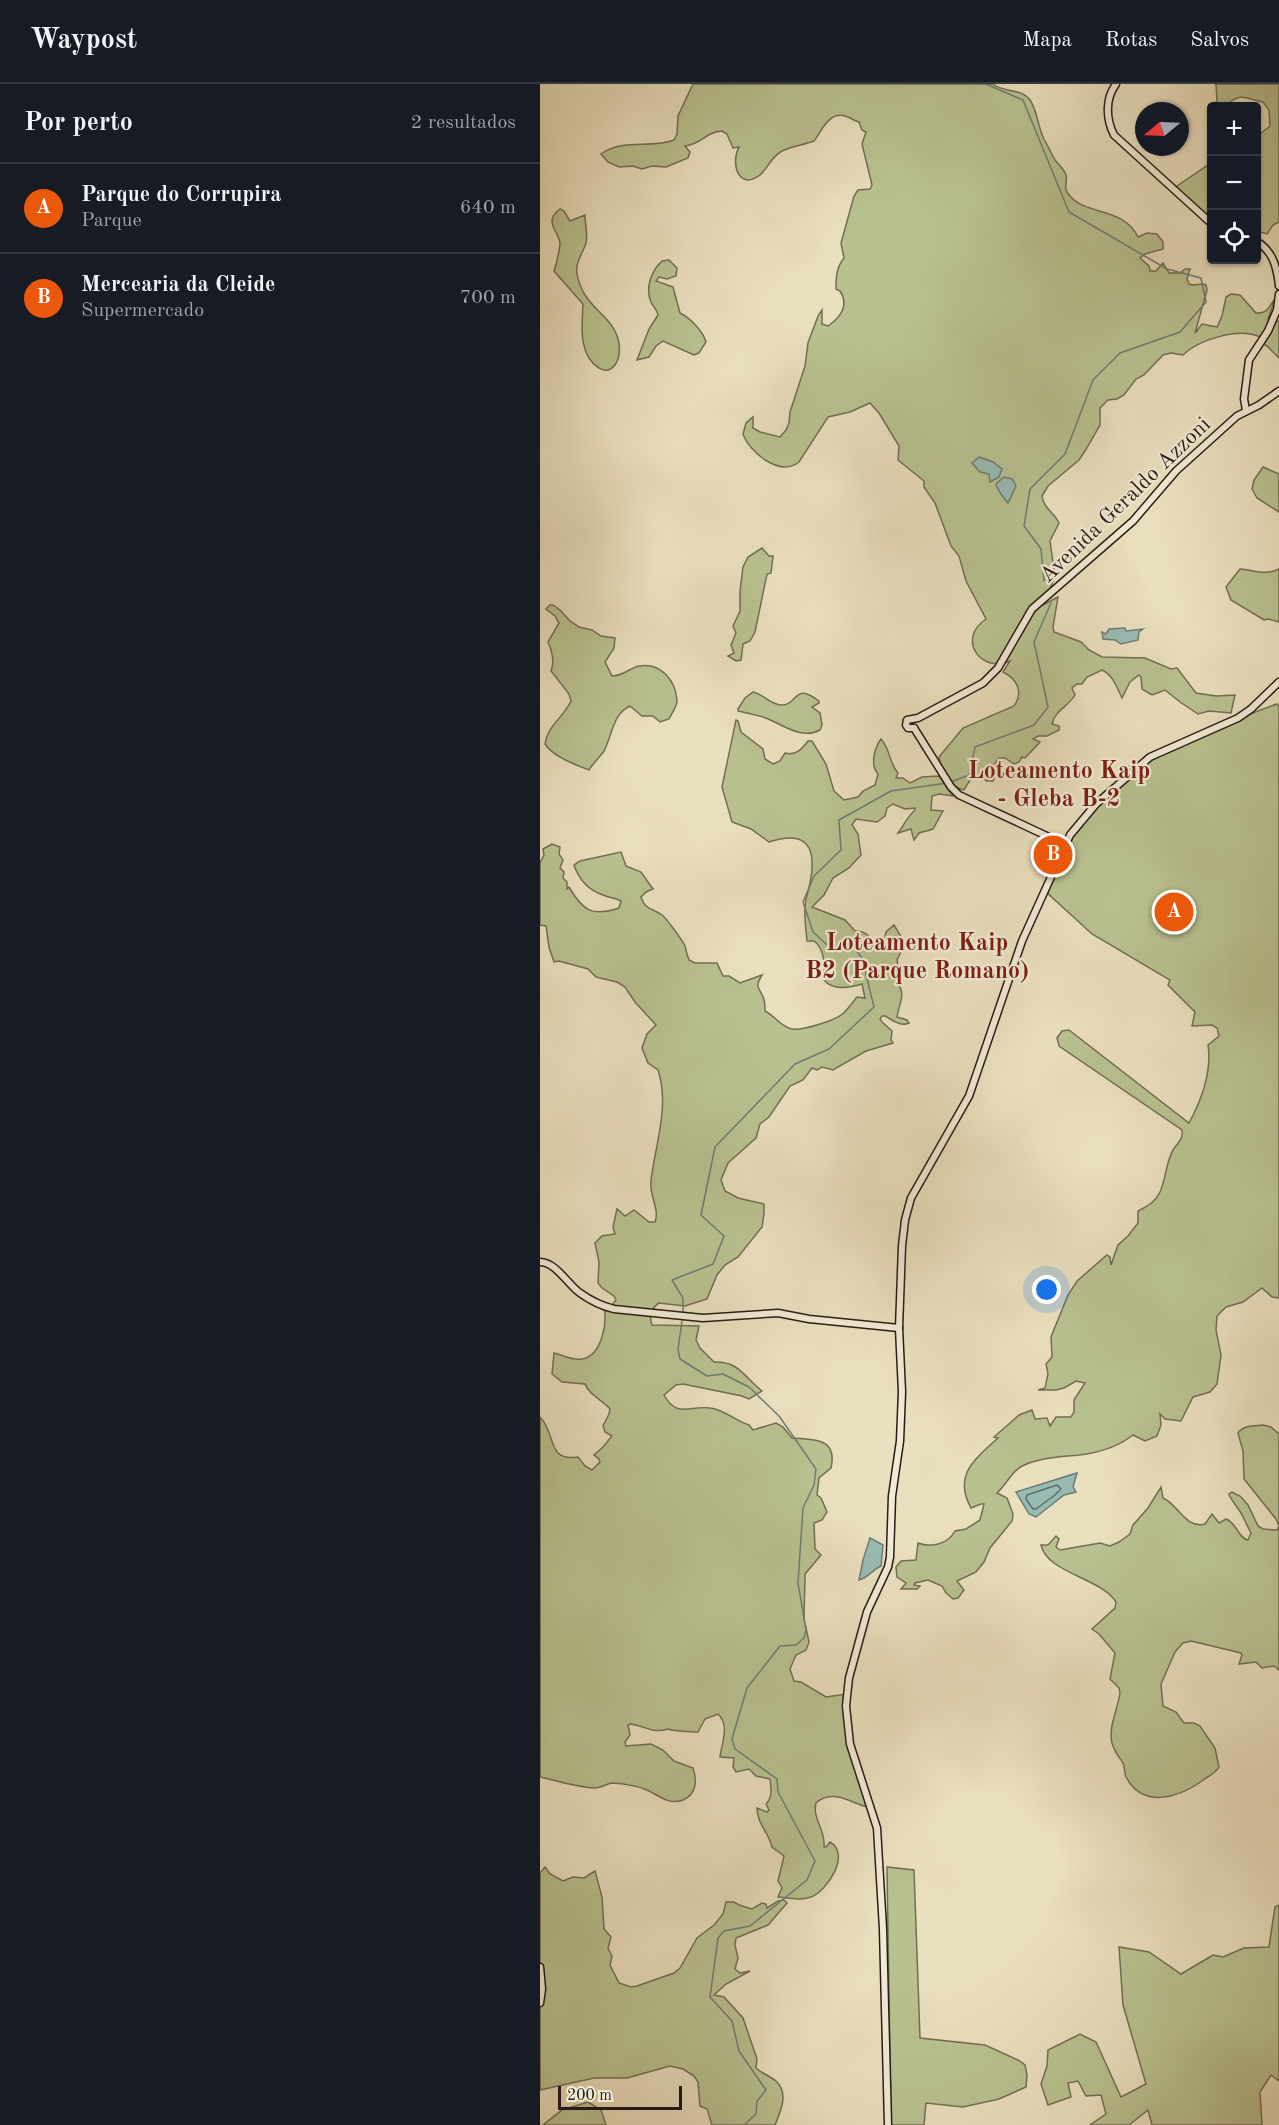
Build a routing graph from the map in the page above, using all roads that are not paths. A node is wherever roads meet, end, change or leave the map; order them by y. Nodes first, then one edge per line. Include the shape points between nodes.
1 (1116, 84) edge
2 (1207, 219) edge
3 (1261, 244) edge
4 (1279, 286) edge
5 (1279, 294) edge
6 (1279, 391) edge
7 (1246, 410) junction
8 (1279, 682) edge
9 (1064, 844) junction
10 (540, 1262) edge
11 (899, 1328) junction
12 (540, 1967) edge
13 (540, 2003) edge
14 (888, 2125) edge

1 - 2 street via 1107,114 1114,135
3 - 4 street via 1272,257
5 - 7 street via 1268,331 1249,360
6 - 7 street, Avenida Geraldo Azzoni
7 - 9 street, Avenida Geraldo Azzoni via 1176,471 1133,521 1032,609 990,676 914,720 907,720 906,725 914,728 959,795
8 - 9 street via 1238,718 1150,758 1089,812
9 - 11 street via 1022,941 969,1096 911,1198 904,1229
10 - 11 street via 549,1264 580,1293 614,1310 703,1318 778,1313
11 - 14 street via 902,1392 890,1557 867,1612 849,1678 846,1706 850,1744 879,1841
12 - 13 street

